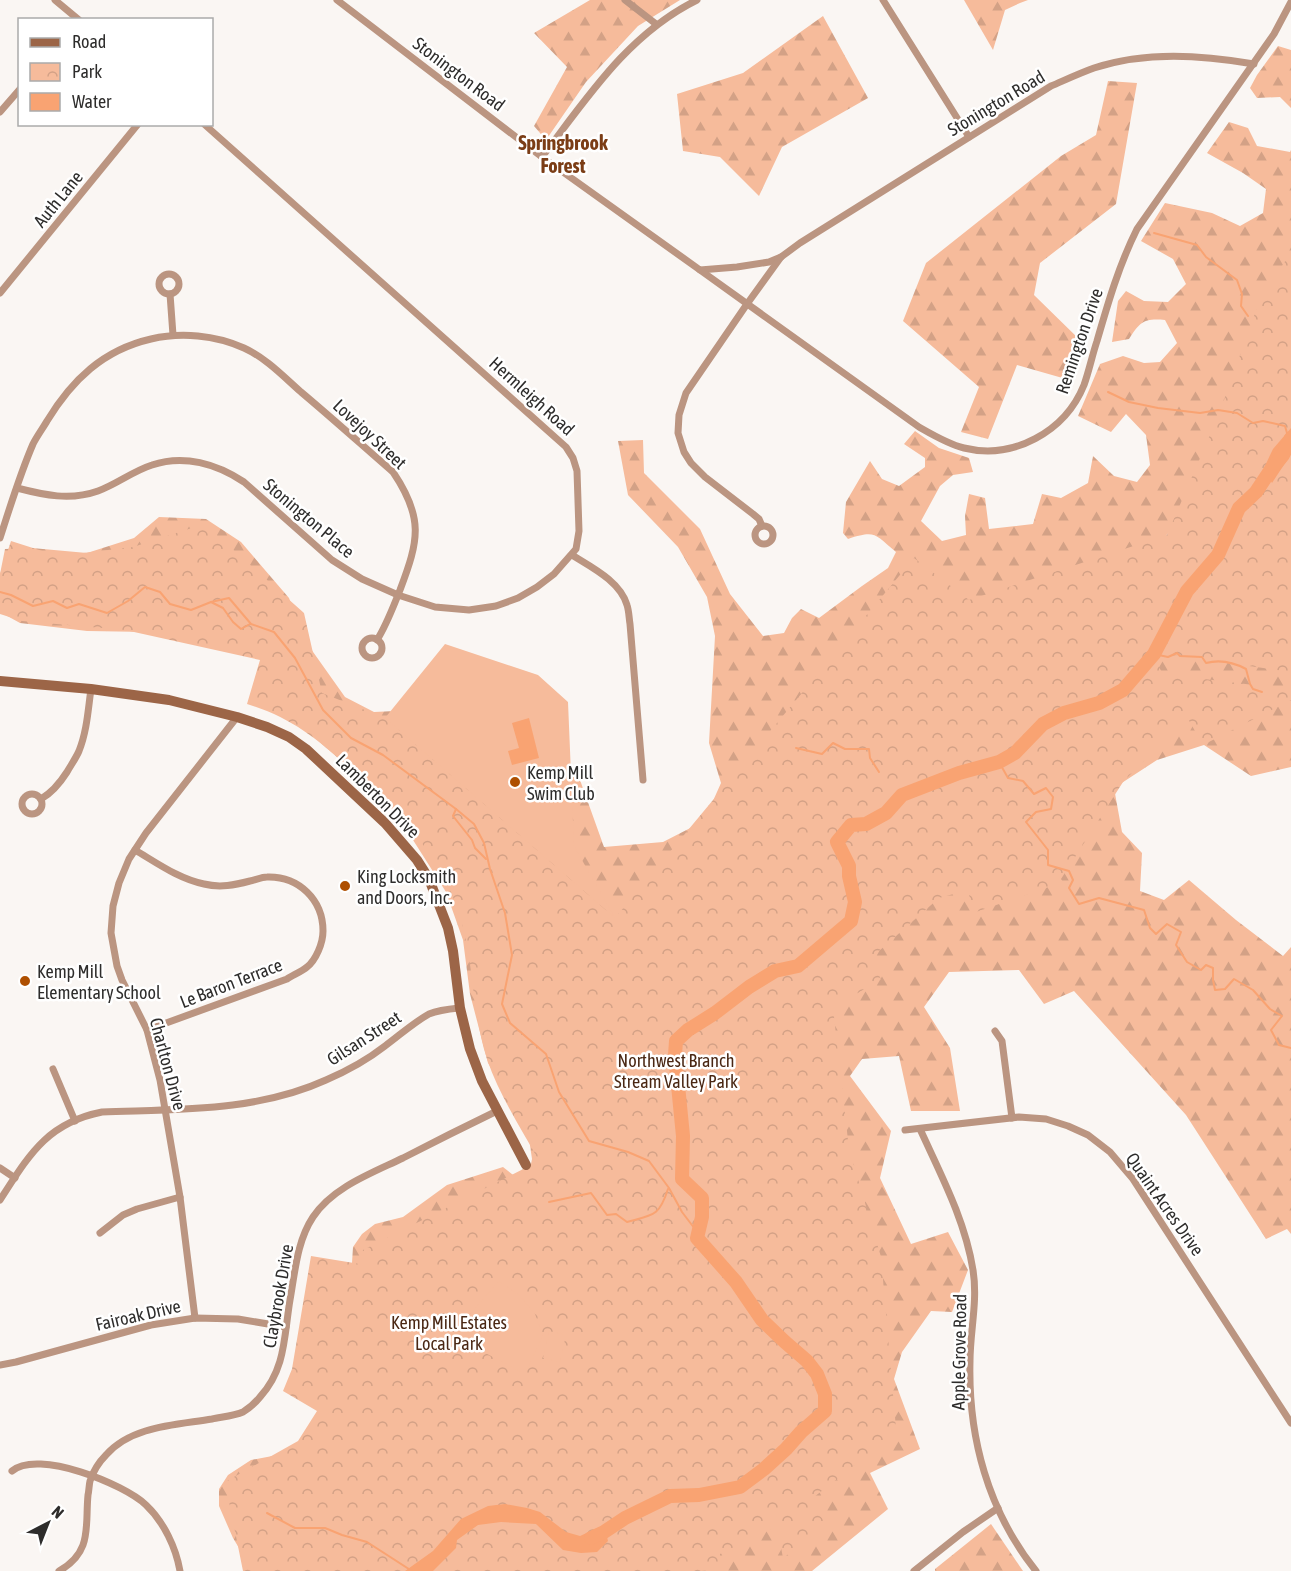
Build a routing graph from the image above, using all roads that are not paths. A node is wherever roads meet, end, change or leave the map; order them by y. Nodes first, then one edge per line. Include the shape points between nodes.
1 (55, 0) edge
2 (337, 0) edge
3 (625, 0) edge
4 (697, 0) edge
5 (884, 0) edge
6 (1291, 2) edge
7 (77, 18) edge
8 (656, 24) junction
9 (1254, 64) junction
10 (18, 91) edge
11 (0, 112) edge
12 (136, 126) edge
13 (206, 126) edge
14 (969, 137) junction
15 (542, 157) junction
16 (781, 257) junction
17 (700, 270) junction
18 (0, 293) edge
19 (170, 294) dead end
20 (747, 304) junction
21 (173, 335) junction
22 (16, 488) junction
23 (762, 526) dead end
24 (0, 538) edge
25 (572, 555) junction
26 (398, 595) junction
27 (377, 640) dead end
28 (0, 681) edge
29 (91, 689) junction
30 (237, 717) junction
31 (643, 780) dead end
32 (41, 799) dead end
33 (135, 850) junction
34 (460, 1008) junction
35 (147, 1030) junction
36 (995, 1031) dead end
37 (53, 1070) dead end
38 (166, 1109) junction
39 (497, 1111) junction
40 (1012, 1118) junction
41 (75, 1121) junction
42 (920, 1129) junction
43 (905, 1130) dead end
44 (526, 1165) dead end
45 (0, 1168) edge
46 (15, 1178) junction
47 (180, 1197) junction
48 (0, 1200) edge
49 (100, 1233) dead end
50 (195, 1318) junction
51 (286, 1327) junction
52 (0, 1365) edge
53 (1291, 1423) edge
54 (12, 1471) dead end
55 (93, 1476) junction
56 (998, 1508) junction
57 (60, 1571) edge
58 (180, 1571) edge
59 (914, 1571) edge
60 (1035, 1571) edge

1 - 7 street
2 - 15 street, Stonington Road
3 - 8 street
4 - 8 street
5 - 14 street
6 - 9 street, Remington Drive
8 - 15 street via 627,50
9 - 14 street, Stonington Road via 1177,56 1142,58 1094,68 1051,86
9 - 20 street, Remington Drive via 1137,229 1073,405 1044,435 1024,445 990,452 950,443 919,427
10 - 11 street
12 - 18 street, Auth Lane
13 - 25 street, Hermleigh Road via 566,447 578,480 579,531
14 - 16 street, Stonington Road
15 - 17 street, Stonington Road
16 - 17 street, Stonington Road via 769,262
16 - 20 street, Stonington Road
17 - 20 street, Remington Drive
19 - 21 street
20 - 23 street, Stonington Road via 686,393 678,433 691,463 759,519
21 - 22 street, Lovejoy Street via 135,343 105,357 73,384 34,443
21 - 26 street, Lovejoy Street via 214,338 268,362 393,472 405,490 416,531
22 - 24 street, Lovejoy Street
22 - 26 street, Stonington Place via 45,496 72,496 98,491 169,461 213,465 243,482 332,561
25 - 26 street, Stonington Place via 537,587 496,606 469,610 435,608
25 - 31 street via 606,576 627,604
26 - 27 street, Lovejoy Street
28 - 29 street, Lamberton Drive
29 - 30 street, Lamberton Drive via 169,700
29 - 32 street via 78,754 60,783
30 - 33 street, Charlton Drive
30 - 34 street, Lamberton Drive via 267,726 306,749 386,824 417,860 429,879 448,928
33 - 35 street, Charlton Drive via 118,883 111,933 122,980
33 - 35 street, Le Baron Terrace via 176,875 202,884 235,885 267,877 291,880 310,894 323,927 318,951 306,968 287,979
34 - 38 street, Gilsan Street via 430,1014 360,1064 298,1092 240,1105
34 - 39 street, Lamberton Drive via 470,1049
35 - 38 street, Charlton Drive
36 - 40 street via 1002,1041
37 - 41 street
38 - 41 street, Gilsan Street via 102,1112
38 - 47 street, Charlton Drive
39 - 44 street, Lamberton Drive
39 - 51 street, Claybrook Drive via 349,1185 326,1202 303,1237
40 - 42 street, Quaint Acres Drive
40 - 53 street, Quaint Acres Drive via 1046,1119 1068,1126 1110,1152 1133,1179
41 - 46 street, Gilsan Street via 42,1142
42 - 43 street, Quaint Acres Drive
42 - 56 street, Apple Grove Road via 959,1215 974,1272 970,1402 980,1462
45 - 46 street
46 - 48 street, Gilsan Street
47 - 49 street via 123,1215
47 - 50 street, Charlton Drive
50 - 51 street, Fairoak Drive via 238,1319
50 - 52 street, Fairoak Drive via 151,1325
51 - 55 street, Claybrook Drive via 278,1371 260,1398 243,1412 130,1436 107,1453
54 - 55 street via 17,1466 35,1464
55 - 57 street via 86,1537 80,1551
55 - 58 street via 132,1494 157,1517 169,1537
56 - 59 street
56 - 60 street, Apple Grove Road

